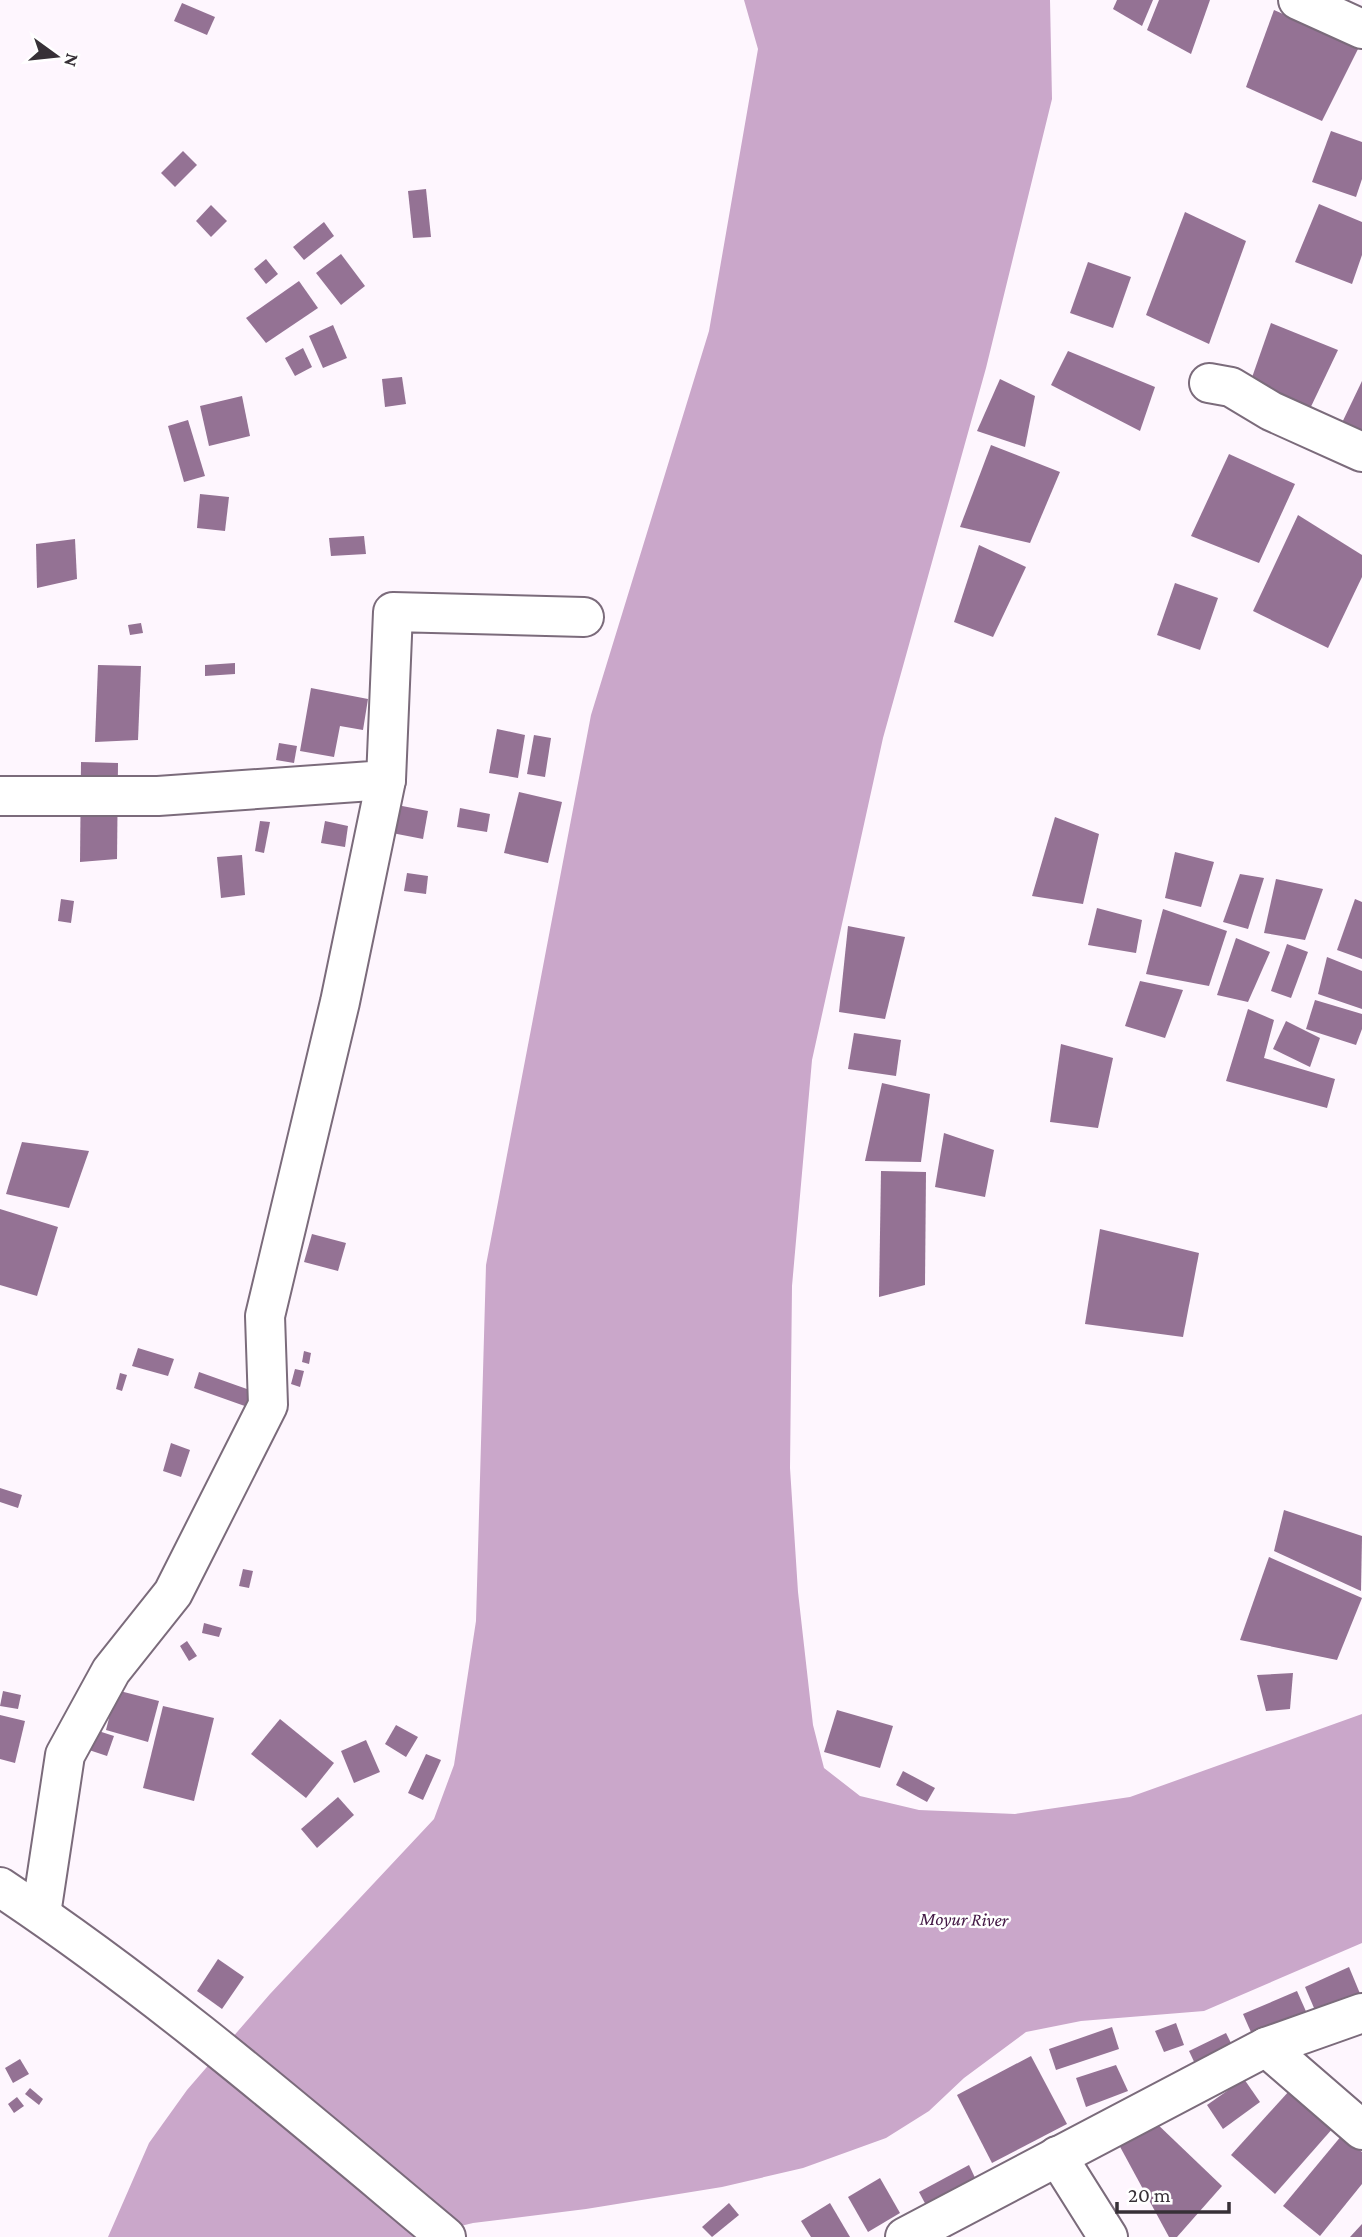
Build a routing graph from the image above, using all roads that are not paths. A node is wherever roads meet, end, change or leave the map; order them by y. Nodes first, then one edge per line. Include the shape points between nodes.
1 (1298, 0) edge
2 (1362, 29) edge
3 (1209, 383) dead end
4 (1362, 452) edge
5 (584, 617) dead end
6 (386, 780) junction
7 (0, 796) edge
8 (0, 1887) edge
9 (41, 1914) junction
10 (1362, 2013) edge
11 (1266, 2047) junction
12 (1362, 2130) edge
13 (1057, 2156) junction
14 (446, 2237) edge
15 (905, 2237) edge
16 (1108, 2237) edge

1 - 2 street
3 - 4 street via 1231,387 1271,411
5 - 6 street via 393,612
6 - 7 street via 158,796
6 - 9 street via 340,1002 265,1316 268,1405 173,1593 111,1671 65,1755
8 - 9 street
9 - 14 street via 198,2031
10 - 11 street
11 - 12 street
11 - 13 street
13 - 15 street
13 - 16 street

